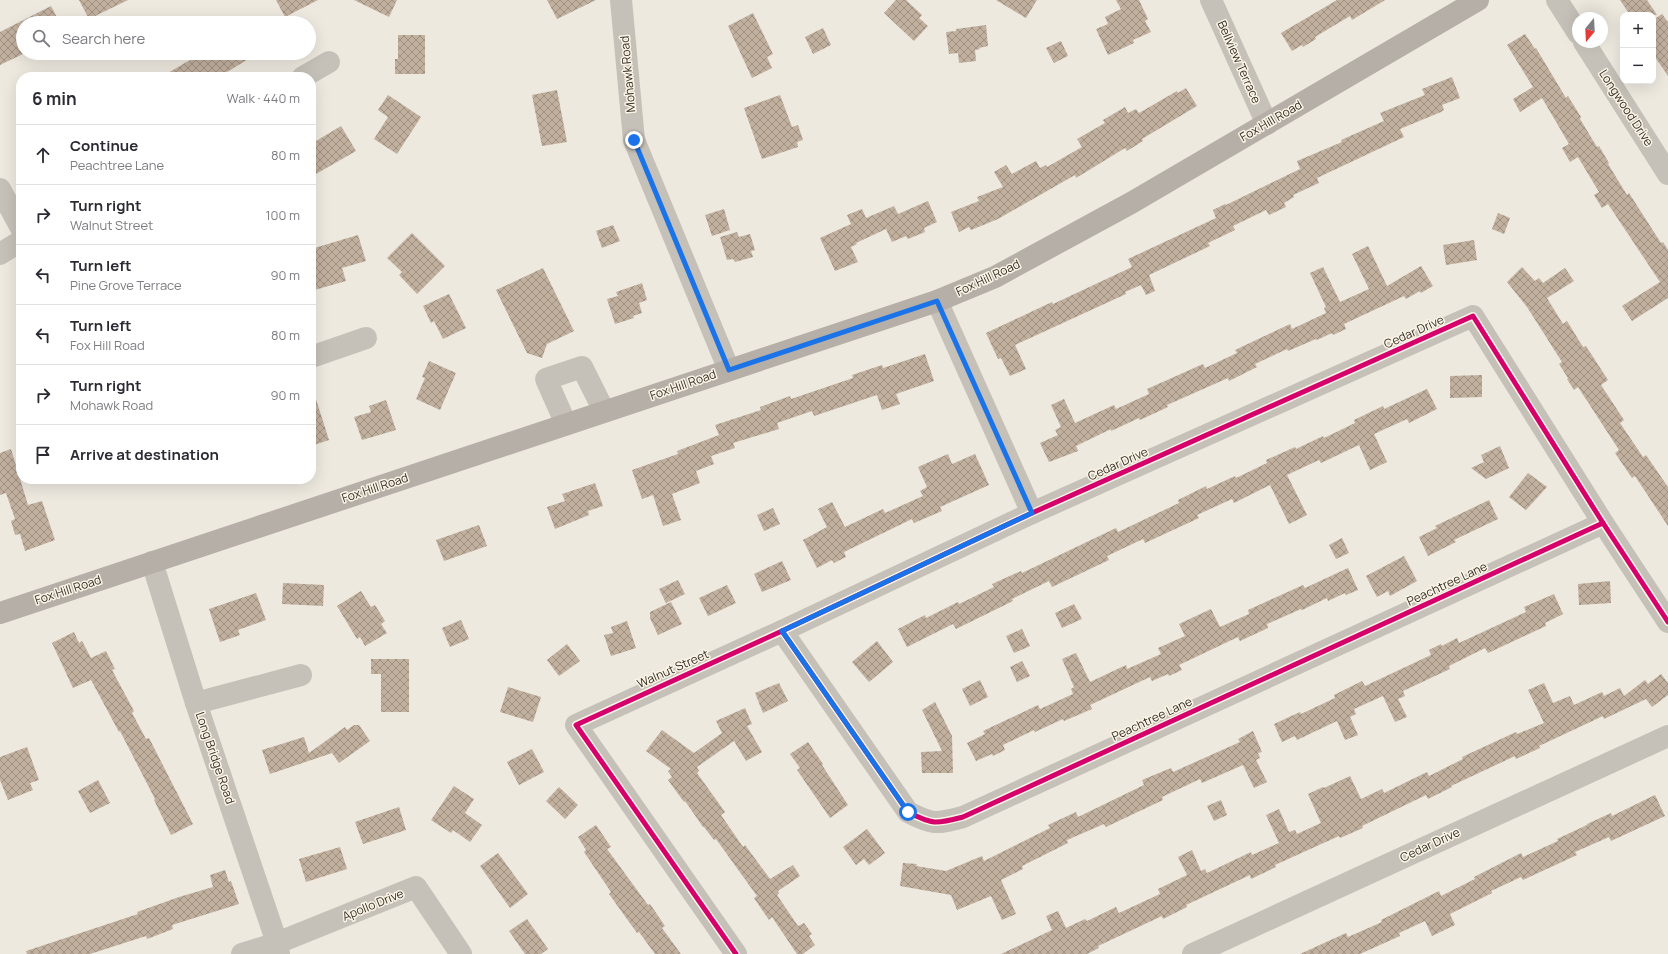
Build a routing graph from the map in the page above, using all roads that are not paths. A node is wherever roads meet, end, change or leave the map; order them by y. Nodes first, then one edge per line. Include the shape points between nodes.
1 (621, 0) edge
2 (1211, 0) edge
3 (1478, 0) edge
4 (1557, 0) edge
5 (1572, 24) edge
6 (1588, 48) edge
7 (329, 62) dead end
8 (312, 72) edge
9 (1267, 124) junction
10 (1668, 174) edge
11 (0, 189) edge
12 (16, 219) edge
13 (16, 244) edge
14 (0, 254) edge
15 (937, 301) junction
16 (366, 338) dead end
17 (316, 355) edge
18 (729, 370) junction
19 (604, 411) junction
20 (566, 424) junction
21 (1032, 513) junction
22 (1603, 523) junction
23 (152, 562) junction
24 (0, 613) edge
25 (1668, 622) edge
26 (782, 631) junction
27 (301, 675) dead end
28 (196, 703) junction
29 (1668, 736) edge
30 (278, 948) edge
31 (242, 954) edge
32 (461, 954) edge
33 (736, 954) edge
34 (1192, 954) edge

1 - 18 street, Mohawk Road via 634,140
2 - 9 street, Bellview Terrace
3 - 9 main road, Fox Hill Road
4 - 5 street
6 - 10 street, Longwood Drive
7 - 8 street
9 - 15 main road, Fox Hill Road via 1131,203 995,277
11 - 12 street
13 - 14 street
15 - 18 main road, Fox Hill Road
15 - 21 street
16 - 17 street
18 - 19 main road, Fox Hill Road
19 - 20 main road, Fox Hill Road
19 - 20 street via 582,366 546,379
20 - 23 main road, Fox Hill Road
21 - 22 street, Cedar Drive via 1474,316
21 - 26 street, Walnut Street
22 - 25 street, Cedar Drive
22 - 26 street, Peachtree Lane via 963,817 942,822 926,822 908,812
23 - 24 main road, Fox Hill Road
23 - 28 street, Long Bridge Road
26 - 33 street, Walnut Street via 576,725
27 - 28 street
28 - 30 street, Long Bridge Road
29 - 34 street, Cedar Drive
30 - 31 street
30 - 32 street, Apollo Drive via 416,887

